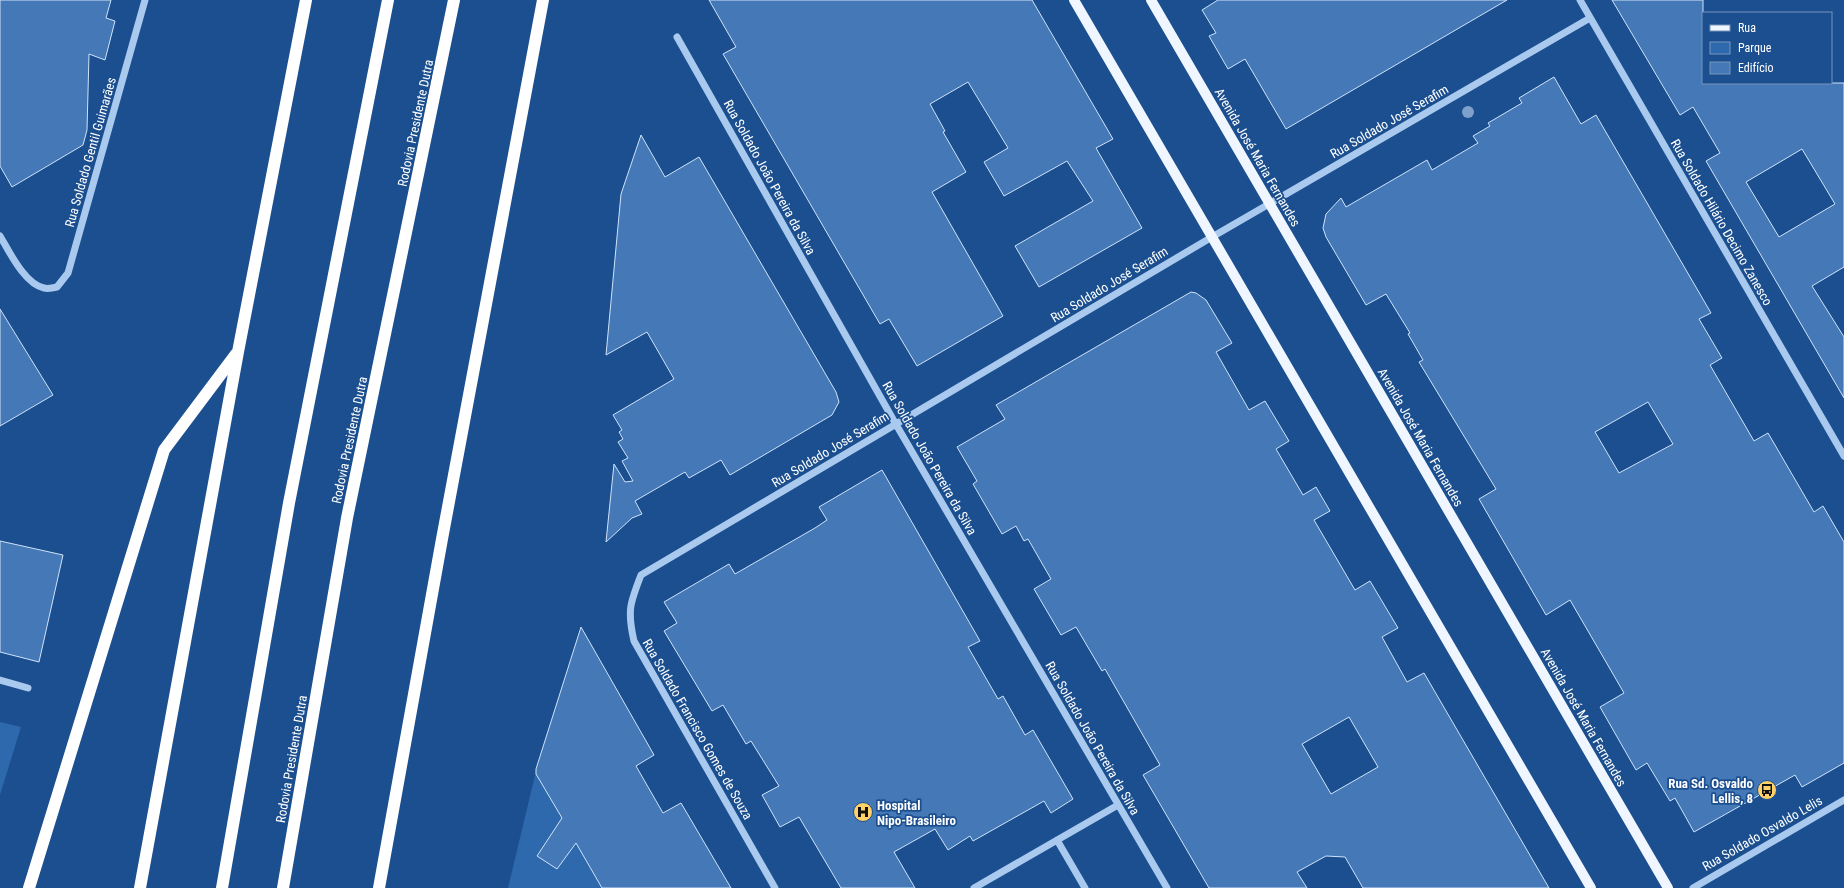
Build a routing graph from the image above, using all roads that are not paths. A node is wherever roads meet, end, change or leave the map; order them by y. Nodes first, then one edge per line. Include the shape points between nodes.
1 (145, 0) edge
2 (306, 0) edge
3 (388, 0) edge
4 (454, 0) edge
5 (543, 0) edge
6 (1074, 0) edge
7 (1151, 0) edge
8 (1580, 0) edge
9 (1590, 18) junction
10 (677, 37) dead end
11 (1270, 203) junction
12 (0, 236) edge
13 (1212, 237) junction
14 (238, 352) junction
15 (896, 424) junction
16 (1844, 456) edge
17 (641, 575) joint
18 (0, 680) edge
19 (28, 688) dead end
20 (1844, 800) edge
21 (1118, 804) junction
22 (1057, 840) junction
23 (29, 888) edge
24 (140, 888) edge
25 (222, 888) edge
26 (283, 888) edge
27 (379, 888) edge
28 (776, 888) edge
29 (974, 888) edge
30 (1085, 888) edge
31 (1167, 888) edge
32 (1591, 888) edge
33 (1668, 888) edge
34 (1693, 888) edge

1 - 12 street, Rua Soldado Gentil Guimarães via 68,273 57,287 46,289 36,285 18,267
2 - 14 highway
3 - 25 highway via 289,503
4 - 26 highway, Rodovia Presidente Dutra via 347,518
5 - 27 highway
6 - 13 main road
7 - 11 main road, Avenida José Maria Fernandes
8 - 9 street, Rua Soldado Hilário Decimo Zanesco
9 - 11 street, Rua Soldado José Serafim
9 - 16 street, Rua Soldado Hilário Decimo Zanesco
10 - 15 street, Rua Soldado João Pereira da Silva
11 - 13 street, Rua Soldado José Serafim
11 - 33 main road, Avenida José Maria Fernandes
13 - 15 street, Rua Soldado José Serafim
13 - 32 main road
14 - 23 highway via 164,450
14 - 24 highway
15 - 17 street, Rua Soldado José Serafim
15 - 21 street, Rua Soldado João Pereira da Silva
17 - 28 street, Rua Soldado Francisco Gomes de Souza via 631,600 630,623 634,641
18 - 19 street
20 - 34 street, Rua Soldado Osvaldo Lelis
21 - 22 street
21 - 31 street, Rua Soldado João Pereira da Silva
22 - 29 street
22 - 30 street

